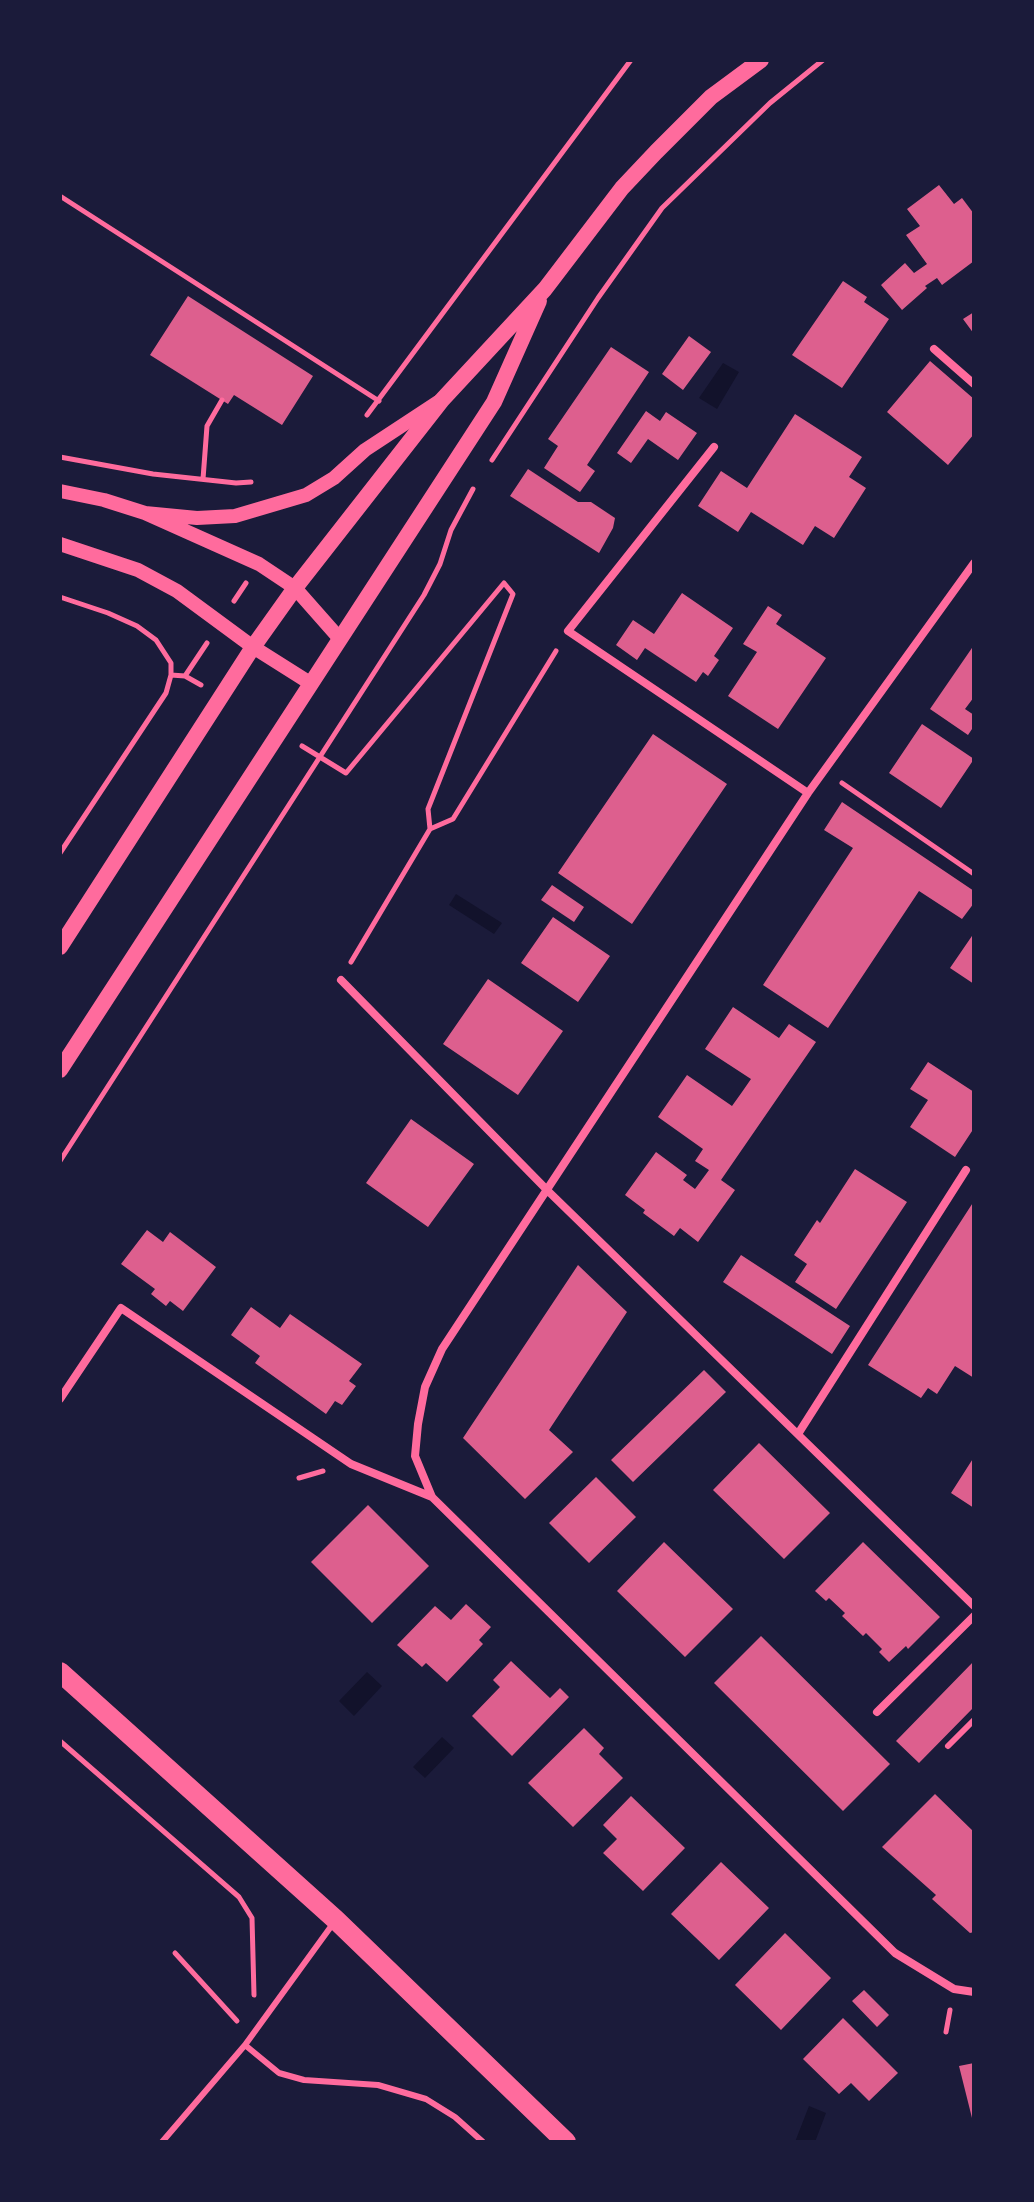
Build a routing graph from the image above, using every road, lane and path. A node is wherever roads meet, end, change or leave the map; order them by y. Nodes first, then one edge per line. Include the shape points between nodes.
1 (631, 60) edge
2 (761, 60) edge
3 (823, 60) edge
4 (60, 196) edge
5 (545, 289) junction
6 (934, 349) dead end
7 (974, 384) edge
8 (222, 400) dead end
9 (442, 400) junction
10 (714, 447) dead end
11 (60, 457) edge
12 (492, 461) dead end
13 (203, 479) junction
14 (263, 481) dead end
15 (475, 486) dead end
16 (60, 491) edge
17 (145, 513) junction
18 (60, 544) edge
19 (974, 563) edge
20 (295, 588) junction
21 (60, 597) edge
22 (568, 631) junction
23 (340, 639) junction
24 (253, 647) junction
25 (171, 675) junction
26 (310, 683) junction
27 (221, 697) junction
28 (279, 732) junction
29 (322, 758) junction
30 (824, 771) junction
31 (808, 793) junction
32 (430, 829) junction
33 (60, 853) edge
34 (974, 874) edge
35 (60, 947) edge
36 (341, 980) joint
37 (60, 1070) edge
38 (60, 1161) edge
39 (966, 1170) dead end
40 (548, 1191) junction
41 (60, 1399) edge
42 (798, 1434) junction
43 (432, 1497) junction
44 (974, 1606) edge
45 (974, 1616) edge
46 (60, 1672) edge
47 (877, 1712) dead end
48 (974, 1720) edge
49 (60, 1741) edge
50 (948, 1746) dead end
51 (336, 1920) junction
52 (175, 1953) dead end
53 (974, 1992) edge
54 (247, 2032) junction
55 (245, 2045) junction
56 (162, 2142) edge
57 (483, 2142) edge
58 (566, 2142) edge

1 - 4 path via 379,401
2 - 5 main road via 711,97 647,161
3 - 12 path via 770,103 662,208
5 - 9 main road
5 - 23 main road via 494,402
6 - 7 street
8 - 13 path via 207,426
9 - 17 street via 306,495 235,516
9 - 20 main road
10 - 22 street
11 - 13 path
13 - 14 path
15 - 29 path via 424,595
16 - 17 street
17 - 20 street via 259,564
18 - 24 street via 138,570 177,591
19 - 30 street
20 - 23 street
20 - 24 main road
21 - 25 path via 137,626 156,640 171,663
22 - 31 street
22 - 32 path via 453,819
23 - 26 main road
24 - 26 street
24 - 27 main road
25 - 27 path via 185,676
25 - 33 path via 166,693
26 - 28 main road
27 - 35 main road
28 - 29 path
28 - 37 main road
29 - 32 path via 346,773 504,583 513,594 428,809
29 - 38 path
30 - 31 street
30 - 34 path
31 - 40 street
32 - 36 path
36 - 40 street
39 - 42 street
40 - 42 street
40 - 43 street via 442,1349 425,1387 415,1456
41 - 43 street via 121,1308 351,1464
42 - 44 street
43 - 53 street via 895,1953 954,1989
45 - 47 street
46 - 51 main road
48 - 50 lane
49 - 54 path via 248,1909 254,1931 255,1987
51 - 55 lane
51 - 58 main road
52 - 54 path
54 - 55 path
55 - 56 lane
55 - 57 lane via 279,2073 378,2085 426,2099

